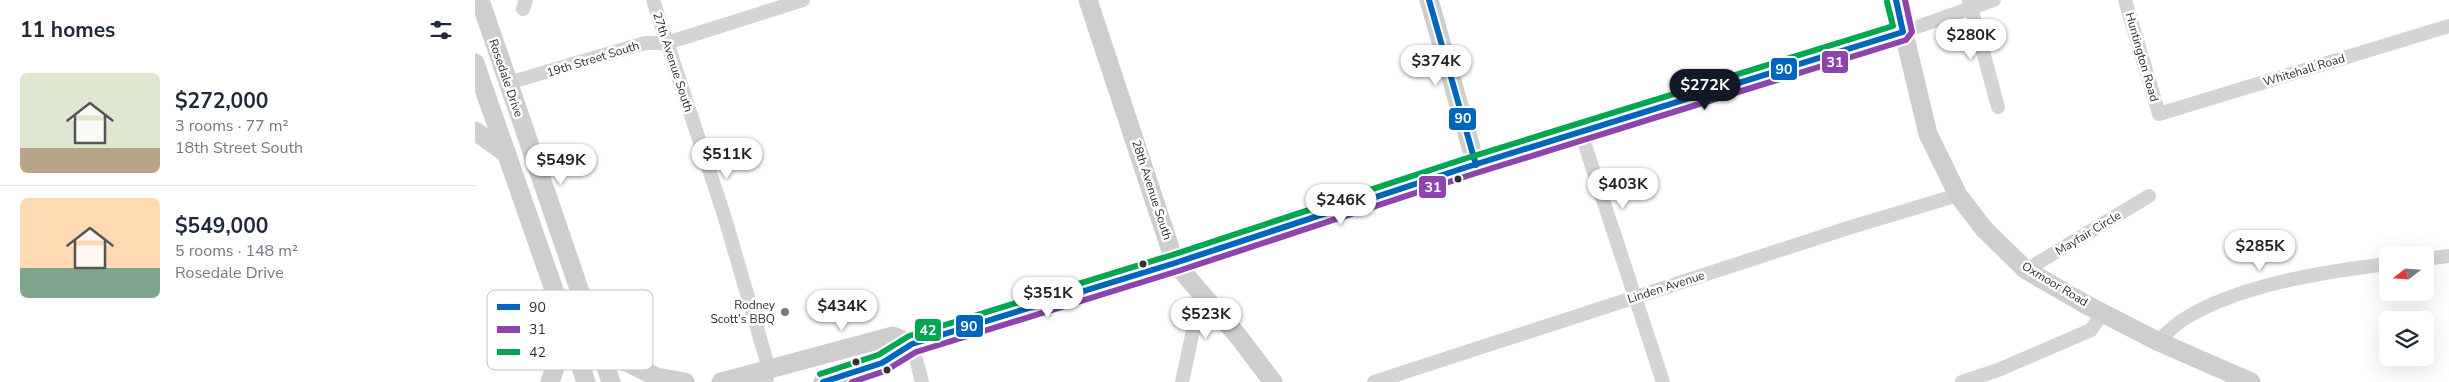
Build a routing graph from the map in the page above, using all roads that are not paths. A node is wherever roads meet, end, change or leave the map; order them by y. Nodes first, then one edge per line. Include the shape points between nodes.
1 (480, 0) edge
2 (653, 0) edge
3 (803, 0) edge
4 (1089, 0) edge
5 (1429, 0) edge
6 (1896, 0) edge
7 (1994, 0) edge
8 (2125, 0) edge
9 (1970, 4) edge
10 (2449, 26) edge
11 (1903, 32) junction
12 (667, 43) junction
13 (475, 63) edge
14 (508, 83) junction
15 (480, 94) edge
16 (1998, 108) dead end
17 (2159, 114) joint
18 (475, 131) edge
19 (1581, 133) junction
20 (507, 154) junction
21 (1476, 165) junction
22 (1958, 195) junction
23 (2149, 196) dead end
24 (2449, 256) edge
25 (2434, 258) edge
26 (1175, 263) junction
27 (2379, 265) edge
28 (2026, 270) junction
29 (554, 290) edge
30 (579, 290) edge
31 (1201, 293) junction
32 (1636, 296) junction
33 (2103, 312) junction
34 (2157, 341) junction
35 (912, 344) junction
36 (554, 370) edge
37 (582, 370) edge
38 (607, 370) edge
39 (643, 370) edge
40 (767, 376) edge
41 (2000, 376) edge
42 (550, 382) edge
43 (586, 382) edge
44 (611, 382) edge
45 (685, 382) edge
46 (721, 382) edge
47 (823, 382) edge
48 (922, 382) edge
49 (1182, 382) edge
50 (1273, 382) edge
51 (1374, 382) edge
52 (1663, 382) edge
53 (1962, 382) edge
54 (2251, 382) edge

1 - 14 main road, Rosedale Drive
2 - 12 street, 27th Avenue South
3 - 12 street, 19th Street South
4 - 26 main road, 28th Avenue South
5 - 21 main road
6 - 11 main road, Oxmoor Road
7 - 9 street
8 - 17 street, Huntington Road
9 - 11 street
9 - 16 street
10 - 17 street, Whitehall Road
11 - 19 main road
11 - 22 main road, Oxmoor Road via 1928,134
12 - 14 street, 19th Street South via 645,43
12 - 40 street, 27th Avenue South via 724,215
13 - 15 main road, Rosedale Drive
14 - 15 main road
14 - 30 main road, Rosedale Drive
15 - 20 main road, Rosedale Drive
18 - 20 main road
19 - 21 main road
19 - 32 street
20 - 29 main road, Rosedale Drive
21 - 26 main road
22 - 28 main road, Oxmoor Road via 1984,229
22 - 32 street, Linden Avenue
23 - 28 street, Mayfair Circle
24 - 25 street
26 - 31 main road, 28th Avenue South
26 - 35 main road
27 - 34 street via 2331,271 2265,286 2181,321
28 - 33 main road, Oxmoor Road
31 - 49 street
31 - 50 main road, 28th Avenue South
32 - 51 street, Linden Avenue
32 - 52 street
33 - 34 main road, Oxmoor Road
33 - 41 street via 2091,330
34 - 54 main road, Oxmoor Road
35 - 40 main road via 893,336
35 - 47 main road via 882,363
35 - 48 street
36 - 42 main road
37 - 43 main road, Rosedale Drive
38 - 44 main road, Rosedale Drive
39 - 45 main road via 657,377
40 - 46 main road
41 - 53 street

